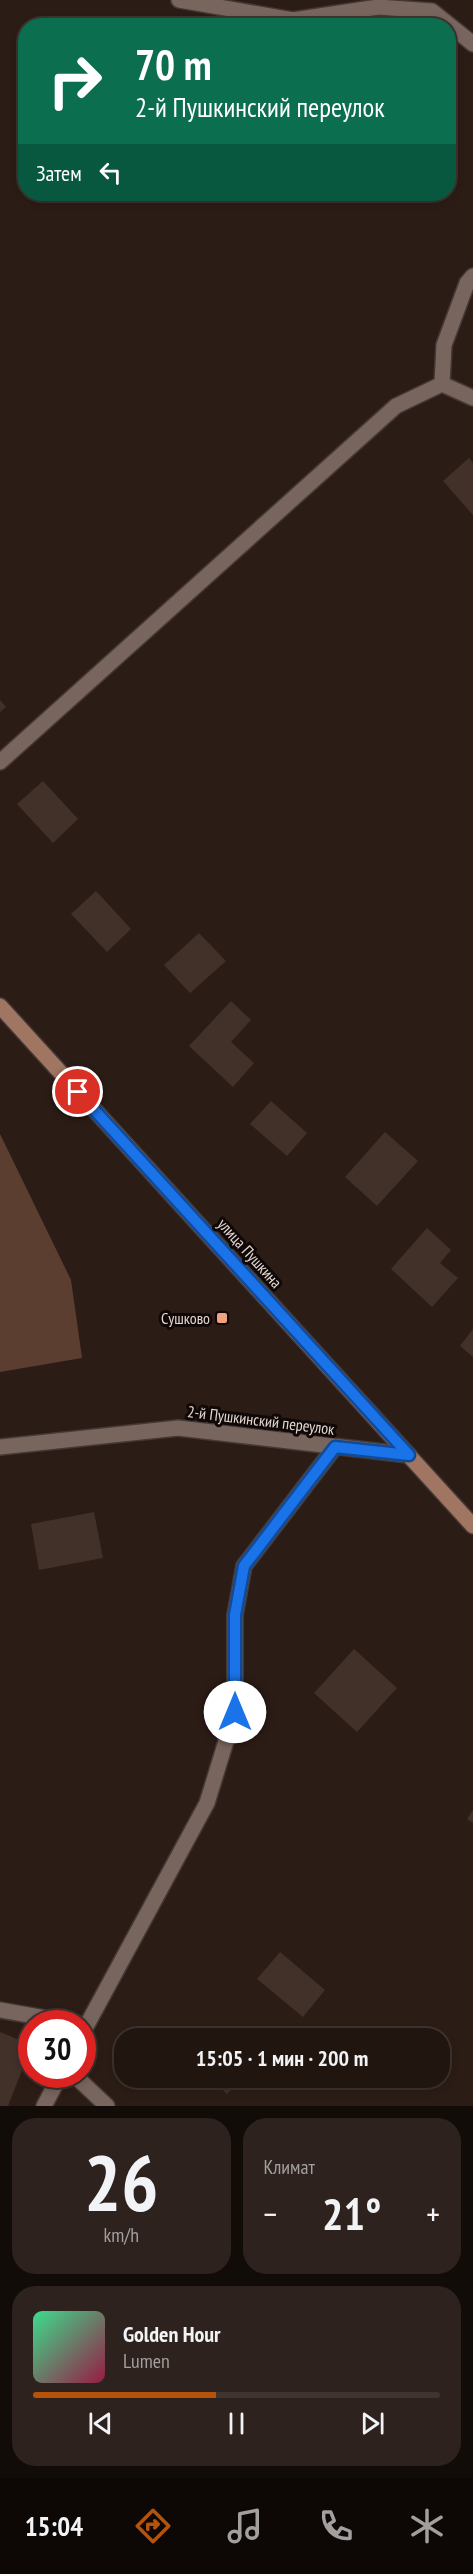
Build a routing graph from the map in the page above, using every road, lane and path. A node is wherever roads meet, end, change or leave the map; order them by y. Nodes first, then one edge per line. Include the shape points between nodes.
1 (179, 0) edge
2 (282, 18) edge
3 (306, 18) edge
4 (441, 18) edge
5 (456, 30) edge
6 (473, 44) edge
7 (473, 276) edge
8 (442, 384) junction
9 (473, 398) edge
10 (0, 762) edge
11 (0, 1006) edge
12 (0, 1447) edge
13 (335, 1447) junction
14 (409, 1455) junction
15 (473, 1526) edge
16 (0, 2010) edge
17 (92, 2010) edge
18 (18, 2013) edge
19 (54, 2088) edge
20 (88, 2088) edge
21 (44, 2106) edge
22 (107, 2106) edge

1 - 2 street
3 - 4 street via 378,7 432,11
5 - 6 street
7 - 8 street via 444,345
8 - 9 street
8 - 10 street via 396,406
11 - 14 main road, улица Пушкина
12 - 13 street, 2-й Пушкинский переулок via 178,1428
13 - 14 street, 2-й Пушкинский переулок
13 - 17 street via 244,1566 235,1615 235,1712 207,1803
14 - 15 main road, улица Пушкина
16 - 18 street
19 - 21 street
20 - 22 street

